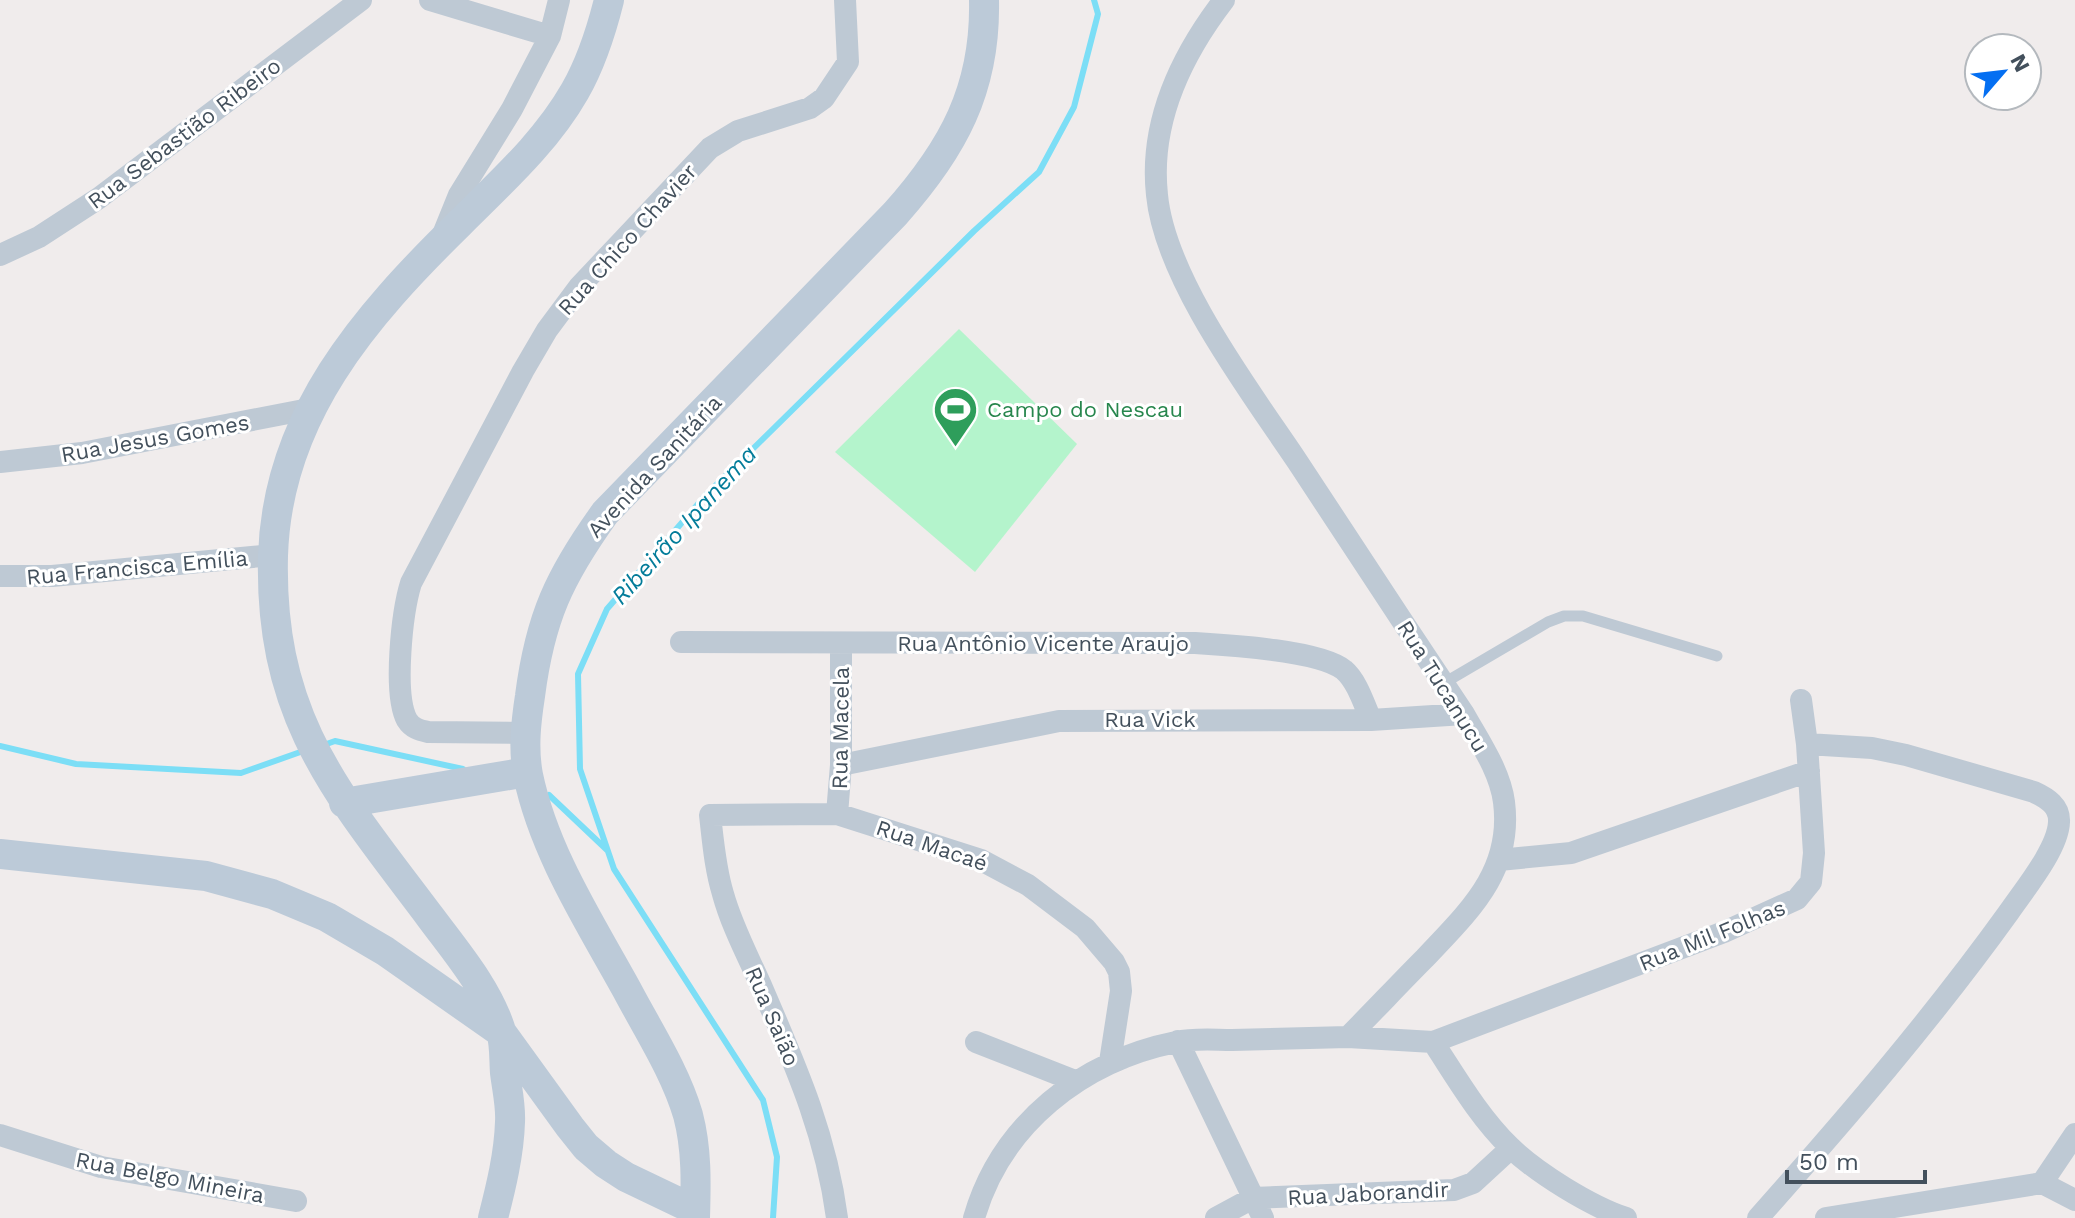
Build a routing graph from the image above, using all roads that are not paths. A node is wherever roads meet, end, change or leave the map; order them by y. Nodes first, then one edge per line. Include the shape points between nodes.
1 (361, 0) edge
2 (430, 0) edge
3 (559, 0) edge
4 (609, 0) edge
5 (845, 0) edge
6 (984, 0) edge
7 (1224, 0) edge
8 (550, 36) junction
9 (440, 241) junction
10 (0, 255) edge
11 (309, 409) junction
12 (0, 462) edge
13 (273, 555) junction
14 (0, 576) edge
15 (681, 642) dead end
16 (841, 643) junction
17 (1717, 656) dead end
18 (1444, 683) junction
19 (1801, 700) dead end
20 (1464, 714) junction
21 (1371, 720) junction
22 (525, 733) junction
23 (1807, 744) junction
24 (841, 765) junction
25 (1809, 771) junction
26 (527, 772) junction
27 (344, 803) junction
28 (837, 814) junction
29 (710, 815) joint
30 (0, 854) edge
31 (1499, 860) junction
32 (502, 1033) junction
33 (1348, 1037) junction
34 (1178, 1041) junction
35 (976, 1042) dead end
36 (1433, 1042) junction
37 (1110, 1062) junction
38 (1075, 1081) junction
39 (2075, 1134) edge
40 (0, 1135) edge
41 (1511, 1148) junction
42 (2042, 1183) junction
43 (2075, 1200) edge
44 (296, 1201) dead end
45 (1258, 1208) edge
46 (695, 1214) edge
47 (1840, 1217) edge
48 (493, 1218) edge
49 (837, 1218) edge
50 (974, 1218) edge
51 (1216, 1218) edge
52 (1626, 1218) edge
53 (1758, 1218) edge

1 - 10 street, Rua Sebastião Ribeiro via 99,198
2 - 8 street
3 - 8 street
4 - 9 street via 574,94 532,149
5 - 22 street, Rua Chico Chavier via 848,62 824,98 810,108 738,131 710,148 579,287 547,330 411,583 402,624 401,672 405,715 413,727
6 - 22 street, Avenida Sanitária via 974,88 933,169 605,513 579,550 541,630
7 - 18 street, Rua Tucanucu via 1182,63 1163,119 1155,169 1165,234 1228,357
8 - 9 street via 459,195
9 - 11 street via 363,328
11 - 12 street, Rua Jesus Gomes via 82,453
11 - 13 street via 283,487
13 - 14 street, Rua Francisca Emília
13 - 27 street via 279,648 291,698
15 - 16 street, Rua Antônio Vicente Araujo
16 - 21 street, Rua Antônio Vicente Araujo via 1195,643 1277,651 1343,669
16 - 24 street, Rua Macela
17 - 18 lane via 1583,616 1564,616
18 - 20 street, Rua Tucanucu
19 - 23 street, Rua Mil Folhas
20 - 21 street, Rua Vick
20 - 31 street, Rua Tucanucu via 1504,801
21 - 24 street, Rua Vick via 1059,721
22 - 26 street, Avenida Sanitária
23 - 25 street, Rua Mil Folhas
23 - 53 street via 1906,755 2034,792 2057,809 2059,826 2029,882 1968,969
24 - 28 street, Rua Macela
25 - 31 street via 1571,853
25 - 36 street, Rua Mil Folhas via 1814,871 1797,899 1724,932
26 - 27 street
26 - 46 street, Avenida Sanitária via 560,867 667,1064 687,1114 696,1172
27 - 32 street via 468,968
28 - 29 street, Rua Macaé
28 - 37 street, Rua Macaé via 981,860 1028,885 1085,928 1109,953 1120,980
29 - 49 street, Rua Saião via 726,906 816,1120
30 - 32 street via 176,871 303,905 350,930
31 - 33 street, Rua Tucanucu via 1477,904
32 - 46 street via 586,1147 626,1177
32 - 48 street via 510,1125
33 - 34 street
33 - 36 street
34 - 37 street
34 - 45 street
35 - 38 street
36 - 41 street
37 - 38 street
38 - 50 street via 1008,1145
39 - 42 street
40 - 44 street, Rua Belgo Mineira via 101,1167
41 - 45 street, Rua Jaborandir via 1473,1183 1454,1190
41 - 52 street via 1585,1200
42 - 43 street
42 - 47 street
45 - 51 street, Rua Jaborandir

